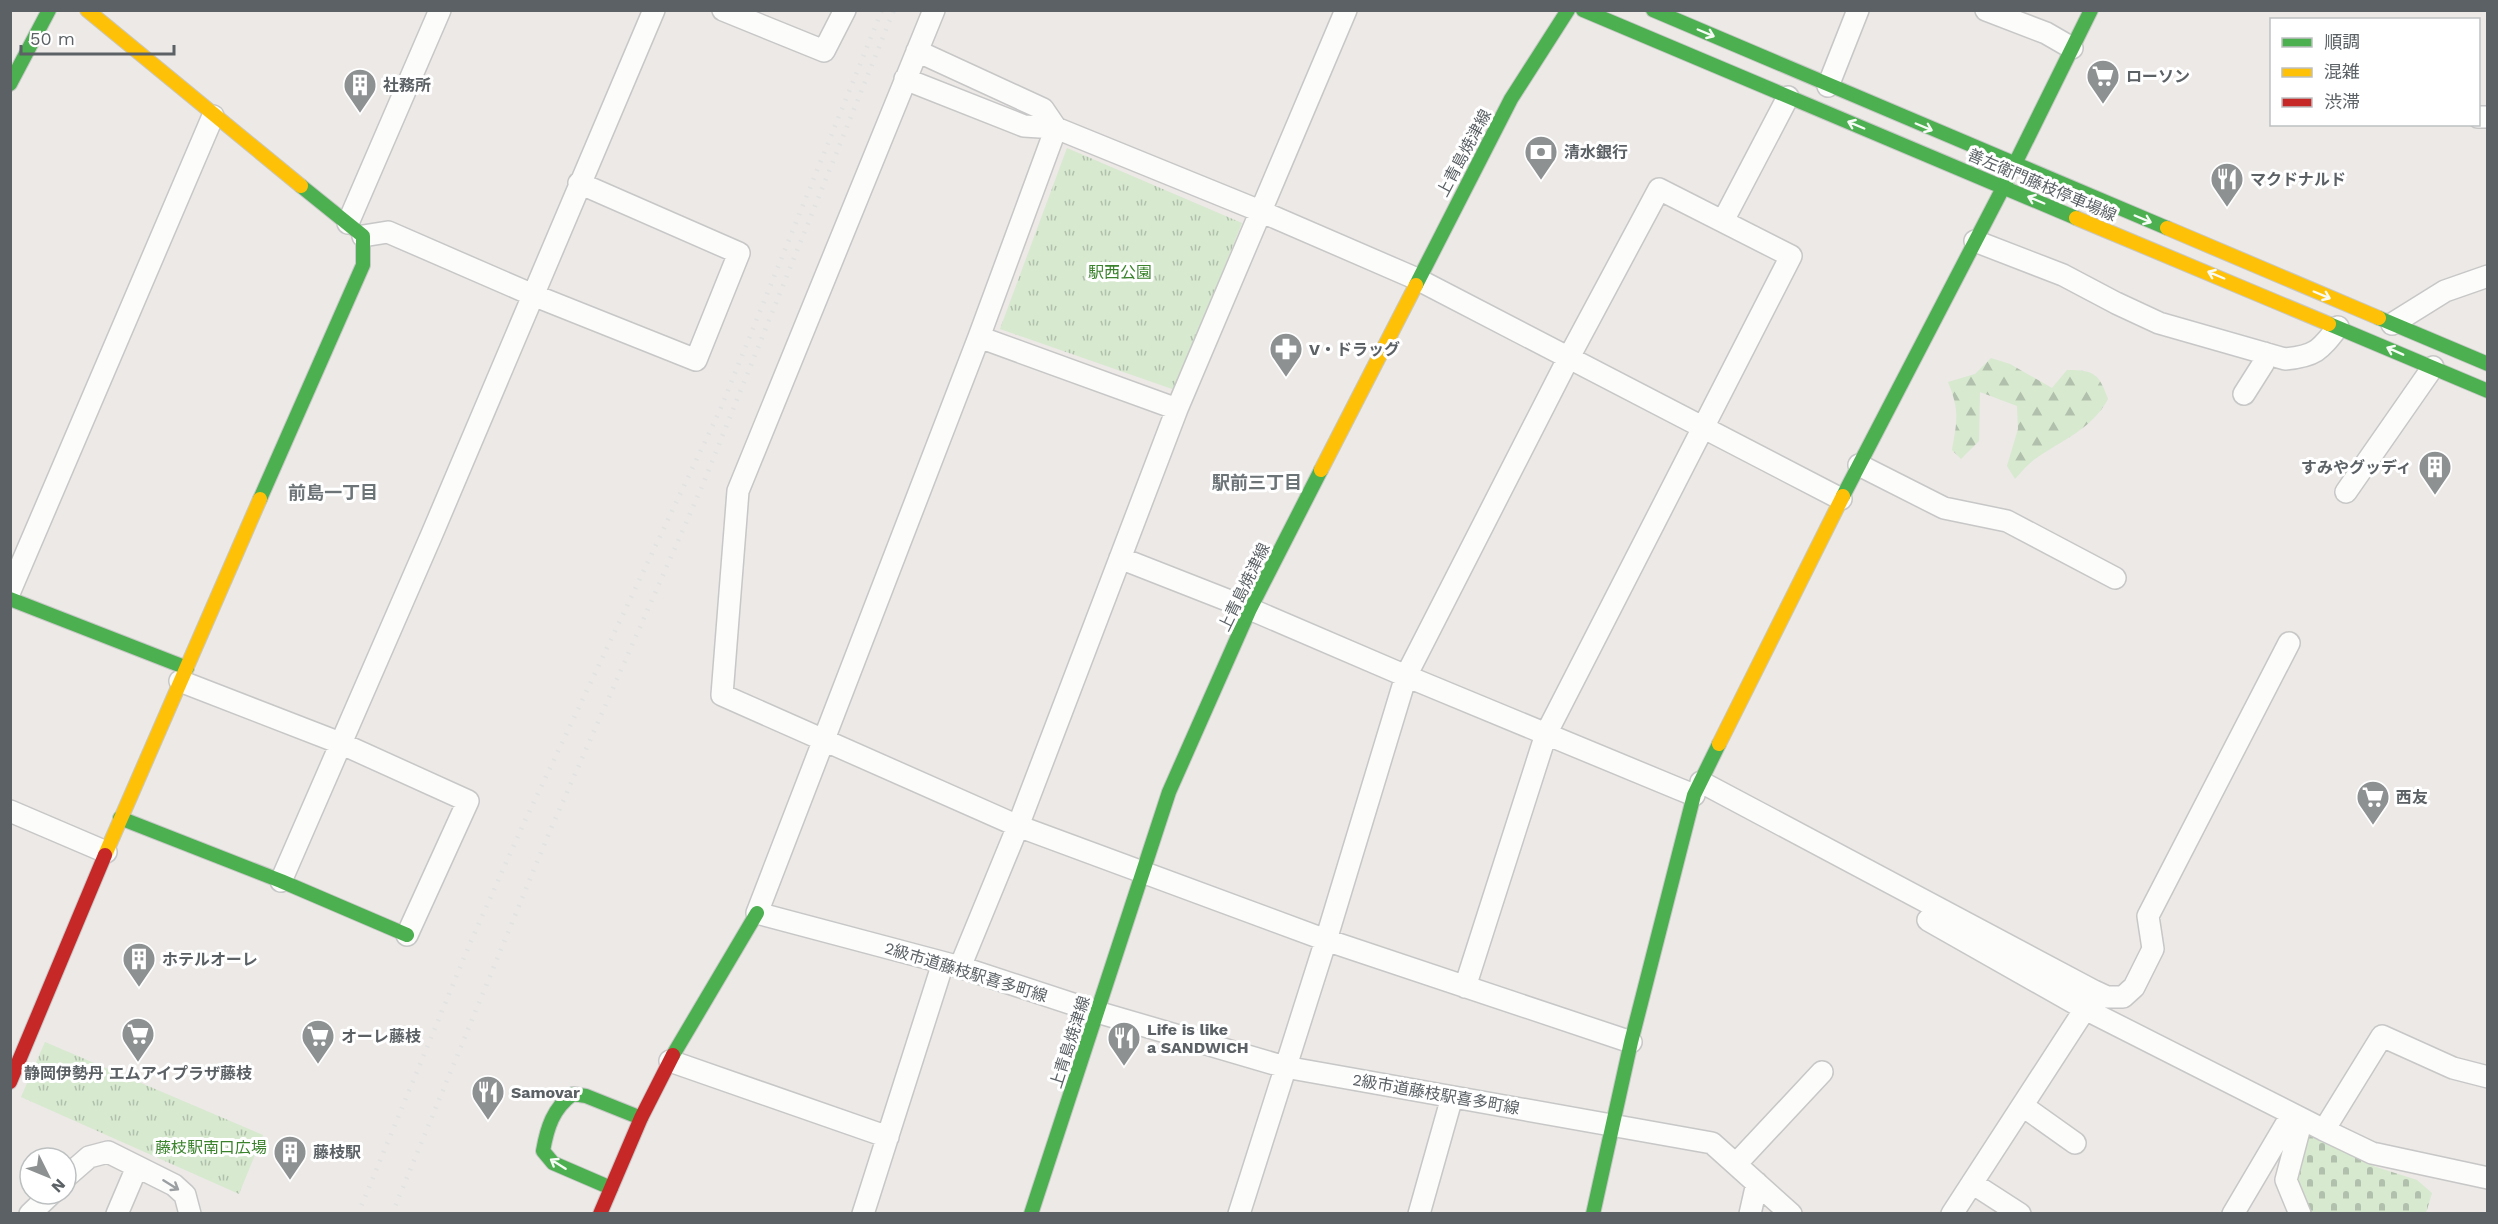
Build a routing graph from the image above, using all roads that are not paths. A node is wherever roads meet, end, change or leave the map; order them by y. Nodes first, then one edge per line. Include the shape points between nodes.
1 (50, 10) edge
2 (87, 10) edge
3 (440, 10) edge
4 (654, 10) edge
5 (723, 10) edge
6 (845, 10) edge
7 (934, 10) edge
8 (1346, 10) edge
9 (1568, 10) edge
10 (1583, 10) edge
11 (1653, 10) edge
12 (1858, 10) edge
13 (1986, 10) edge
14 (2091, 10) edge
15 (2072, 48) junction
16 (917, 51) junction
17 (905, 80) junction
18 (10, 84) edge
19 (1828, 86) junction
20 (1788, 97) junction
21 (213, 116) junction
22 (1056, 128) junction
23 (2013, 165) junction
24 (579, 183) junction
25 (2004, 186) junction
26 (1260, 211) junction
27 (1723, 221) junction
28 (356, 230) junction
29 (1975, 241) junction
30 (2487, 276) edge
31 (1417, 279) junction
32 (533, 295) junction
33 (2392, 324) junction
34 (2338, 327) junction
35 (979, 337) junction
36 (2265, 353) junction
37 (1568, 359) junction
38 (2487, 364) edge
39 (2433, 367) junction
40 (2487, 391) edge
41 (2244, 394) dead end
42 (1177, 409) junction
43 (1701, 427) junction
44 (1859, 465) junction
45 (2346, 492) dead end
46 (1841, 499) junction
47 (1120, 558) junction
48 (2115, 579) dead end
49 (10, 591) edge
50 (10, 599) edge
51 (1250, 609) junction
52 (2289, 643) dead end
53 (183, 674) junction
54 (1406, 676) junction
55 (1546, 734) junction
56 (823, 740) junction
57 (340, 743) junction
58 (1698, 789) junction
59 (10, 811) edge
60 (120, 818) junction
61 (1018, 826) junction
62 (106, 852) junction
63 (1142, 873) junction
64 (281, 881) junction
65 (757, 913) junction
66 (1928, 920) dead end
67 (407, 935) joint
68 (1326, 940) junction
69 (952, 965) junction
70 (1465, 987) junction
71 (2085, 1009) junction
72 (1097, 1012) junction
73 (1631, 1042) junction
74 (670, 1061) junction
75 (1285, 1067) junction
76 (1822, 1072) dead end
77 (2487, 1077) edge
78 (10, 1082) edge
79 (1452, 1096) junction
80 (2023, 1106) junction
81 (2297, 1117) junction
82 (641, 1118) junction
83 (1612, 1126) junction
84 (2324, 1130) junction
85 (888, 1137) junction
86 (2075, 1143) dead end
87 (1736, 1164) junction
88 (78, 1166) edge
89 (137, 1167) junction
90 (2487, 1178) edge
91 (1757, 1183) junction
92 (1972, 1183) junction
93 (610, 1188) junction
94 (117, 1214) edge
95 (190, 1214) edge
96 (600, 1214) edge
97 (863, 1214) edge
98 (1031, 1214) edge
99 (1239, 1214) edge
100 (1419, 1214) edge
101 (1593, 1214) edge
102 (1750, 1214) edge
103 (1791, 1214) edge
104 (1952, 1214) edge
105 (2020, 1214) edge
106 (2233, 1214) edge
107 (2300, 1214) edge

1 - 18 street
2 - 21 street
3 - 28 street
4 - 24 street
5 - 6 street via 824,51
7 - 16 street
8 - 26 street
9 - 31 street, 上青島焼津線 via 1511,99
10 - 20 street, 善左衛門藤枝停車場線
11 -> 19 street, 善左衛門藤枝停車場線
12 - 19 street
13 - 15 street via 2046,33
14 - 15 street
15 - 23 street
16 - 17 street
16 - 22 street via 1043,109
17 - 22 street via 1024,126
17 - 56 street via 738,491 722,695
19 -> 23 street, 善左衛門藤枝停車場線
25 -> 20 street, 善左衛門藤枝停車場線
20 - 27 street
21 - 28 street
21 - 49 street
22 - 26 street
22 - 35 street
23 - 25 street
23 -> 33 street, 善左衛門藤枝停車場線
24 - 32 street
24 - 32 street via 739,253 696,360
25 - 29 street
34 -> 25 street, 善左衛門藤枝停車場線
26 - 31 street
26 - 42 street
27 - 37 street via 1659,189
27 - 43 street via 1791,256
28 - 32 street via 388,232
28 - 53 street via 363,265
29 - 36 street via 2063,275 2159,322
29 - 44 street
30 - 33 street via 2445,291
31 - 37 street
31 - 51 street, 上青島焼津線
32 - 57 street
33 - 38 street, 善左衛門藤枝停車場線
34 - 36 street via 2321,348 2306,357 2285,359
39 -> 34 street, 善左衛門藤枝停車場線
35 - 42 street
35 - 56 street
36 - 41 street via 2263,364
37 - 43 street
37 - 54 street
39 - 40 street, 善左衛門藤枝停車場線
39 - 45 street
42 - 47 street
43 - 46 street
43 - 55 street
44 - 46 street
44 - 48 street via 1944,508 2007,521
46 - 58 street
47 - 51 street
47 - 61 street
50 - 53 street
51 - 54 street
51 - 63 street, 上青島焼津線 via 1169,792
52 - 58 street via 2148,916 2153,949 2134,987 2123,997 2108,997 2094,991
53 - 57 street
53 - 60 street
54 - 55 street
54 - 68 street
55 - 58 street
55 - 70 street
56 - 61 street
56 - 65 street
57 - 64 street
57 - 67 street via 468,801
58 - 73 street
59 - 62 street
60 - 62 street
60 - 64 street
61 - 63 street
61 - 69 street
62 - 78 street
63 - 68 street
63 - 72 street, 上青島焼津線
64 - 67 street
65 - 69 street, 2級市道藤枝駅喜多町線
65 - 74 street
66 - 71 street
68 - 70 street
68 - 75 street
69 - 72 street, 2級市道藤枝駅喜多町線
69 - 85 street
70 - 73 street
71 - 80 street
71 - 81 street
72 - 75 street, 2級市道藤枝駅喜多町線
72 - 98 street, 上青島焼津線
73 - 83 street
74 - 82 street
74 - 85 street
75 - 79 street, 2級市道藤枝駅喜多町線
75 - 99 street
76 - 87 street
77 - 84 street via 2453,1068 2382,1036
79 - 83 street, 2級市道藤枝駅喜多町線
79 - 100 street
80 - 86 street
80 - 92 street
81 - 84 street
81 - 106 street
81 - 107 street via 2286,1180
82 - 93 street
93 -> 82 street via 553,1163 543,1151 546,1131 558,1105 573,1094
83 - 87 street, 2級市道藤枝駅喜多町線 via 1712,1143
83 - 101 street
84 - 90 street via 2372,1153
85 - 97 street
87 - 91 street, 2級市道藤枝駅喜多町線
88 - 89 street via 89,1156 108,1152
89 - 94 street
89 -> 95 street via 180,1190
91 - 102 street
91 - 103 street, 2級市道藤枝駅喜多町線
92 - 104 street
92 - 105 street
93 - 96 street

